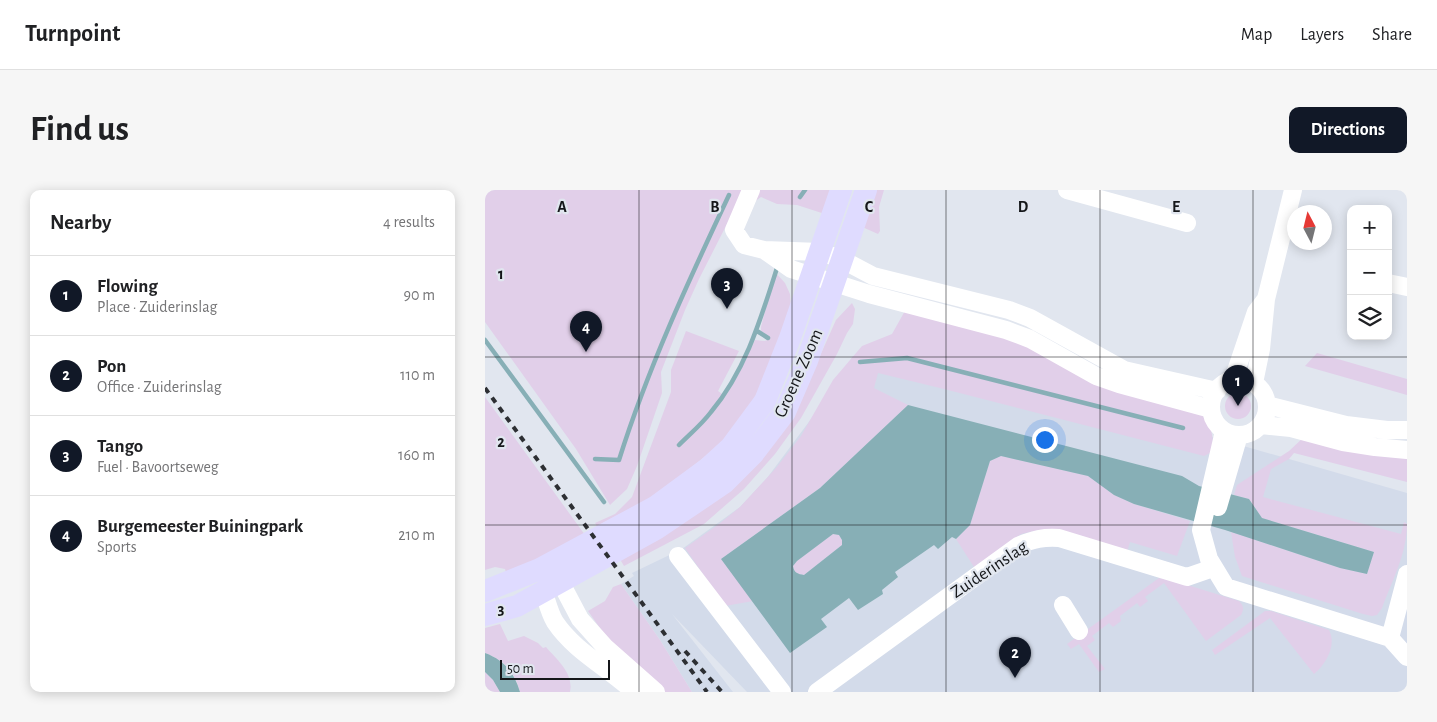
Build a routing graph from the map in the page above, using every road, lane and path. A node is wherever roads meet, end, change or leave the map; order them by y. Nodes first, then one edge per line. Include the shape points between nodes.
1 (751, 190) edge
2 (841, 190) edge
3 (866, 190) edge
4 (1067, 190) edge
5 (1293, 190) edge
6 (1187, 223) dead end
7 (764, 250) junction
8 (820, 252) junction
9 (841, 259) junction
10 (811, 276) junction
11 (833, 282) junction
12 (1392, 283) edge
13 (1407, 287) edge
14 (1266, 299) junction
15 (1233, 380) junction
16 (1254, 383) junction
17 (1217, 391) junction
18 (1267, 405) junction
19 (1211, 409) junction
20 (1261, 425) junction
21 (1407, 430) edge
22 (1232, 433) junction
23 (1407, 450) edge
24 (678, 556) dead end
25 (1213, 568) junction
26 (541, 569) junction
27 (1407, 574) edge
28 (553, 588) junction
29 (485, 591) edge
30 (1063, 605) dead end
31 (485, 615) edge
32 (1079, 630) dead end
33 (1390, 638) junction
34 (1407, 657) edge
35 (634, 692) edge
36 (656, 692) edge
37 (782, 692) edge
38 (817, 692) edge

1 - 7 street via 734,230 744,245
2 - 8 main road, Groene Zoom
3 - 9 main road, Groene Zoom
4 - 6 street
5 - 14 street
7 - 8 street
7 - 10 street via 791,269
8 - 9 street
8 - 10 main road, Groene Zoom
9 - 11 main road, Groene Zoom
9 - 17 street via 873,276 1030,318 1124,370
10 - 11 street
10 - 26 main road, Groene Zoom via 765,401 731,447 655,508
11 - 19 street via 1006,330 1030,339 1096,376
11 - 28 main road, Groene Zoom via 807,361 785,412 753,454 724,483 695,504
12 - 13 street
14 - 15 street via 1256,312
14 - 16 street
15 - 16 street
15 - 17 street
16 - 18 street via 1264,394
17 - 19 street
18 - 20 street via 1267,415
18 - 21 street via 1346,425
19 - 22 street via 1218,425
20 - 22 street via 1253,432
20 - 23 street via 1291,428 1343,442
22 - 25 street via 1207,548
24 - 37 street
25 - 33 street via 1226,587
25 - 38 street, Zuiderinslag via 1187,577 1059,538 1032,540 1010,552
26 - 28 main road
26 - 29 main road, Groene Zoom
27 - 33 street
28 - 31 main road, Groene Zoom via 517,606
28 - 35 street via 554,620 563,632
28 - 36 street via 605,647
30 - 32 street
33 - 34 street

